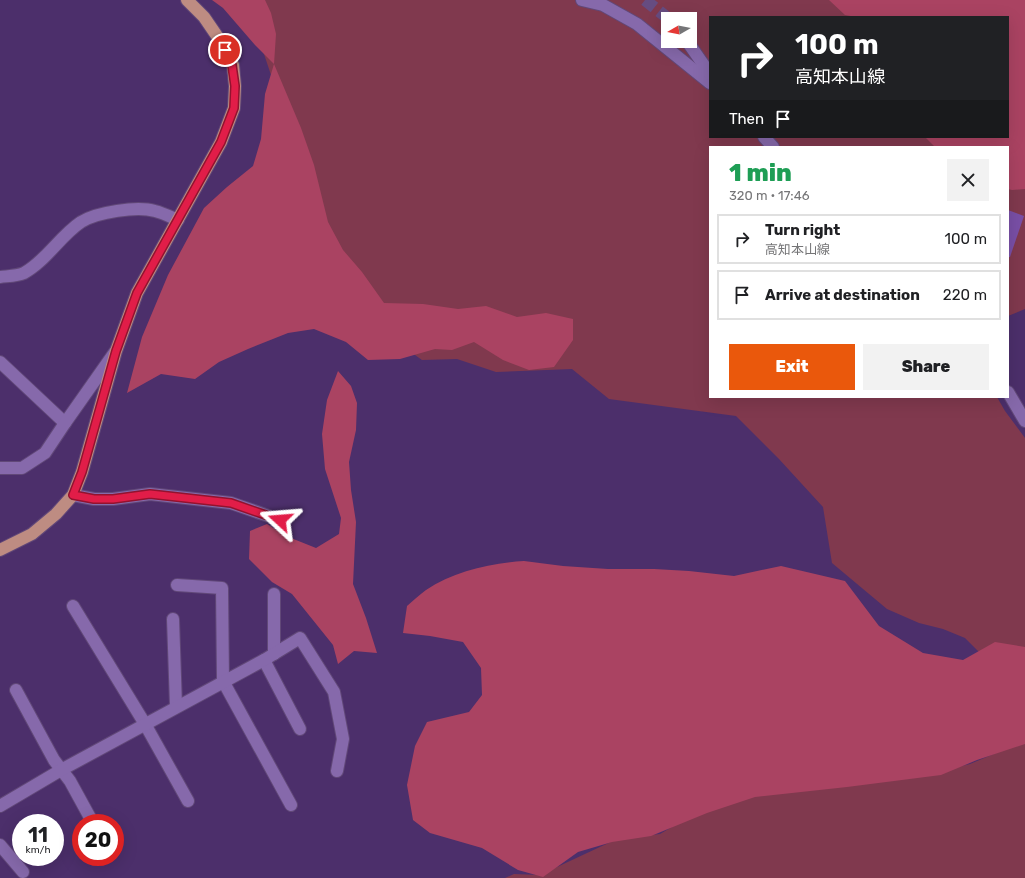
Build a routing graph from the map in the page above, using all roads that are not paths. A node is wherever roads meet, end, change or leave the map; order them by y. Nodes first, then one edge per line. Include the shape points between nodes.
1 (187, 0) edge
2 (582, 0) edge
3 (692, 48) edge
4 (709, 73) edge
5 (709, 82) edge
6 (765, 138) edge
7 (772, 146) edge
8 (178, 220) junction
9 (0, 277) edge
10 (116, 351) junction
11 (0, 362) edge
12 (1009, 394) edge
13 (1025, 421) edge
14 (65, 423) junction
15 (0, 468) edge
16 (73, 495) junction
17 (280, 520) dead end
18 (0, 550) edge
19 (177, 585) dead end
20 (274, 594) dead end
21 (73, 606) dead end
22 (173, 619) dead end
23 (269, 657) junction
24 (223, 681) junction
25 (16, 690) dead end
26 (176, 706) junction
27 (145, 724) junction
28 (300, 729) dead end
29 (61, 770) junction
30 (337, 771) dead end
31 (188, 801) dead end
32 (291, 804) dead end
33 (0, 806) edge
34 (88, 814) edge
35 (0, 845) edge
36 (23, 872) dead end

1 - 8 main road via 204,17 225,50 232,65 235,86 234,108 221,142
2 - 5 street via 602,5 638,24
3 - 4 street
6 - 7 street
8 - 9 street via 155,210 100,214 82,222 23,273
8 - 10 main road via 137,293
10 - 14 street
10 - 16 main road via 82,472
11 - 14 street
12 - 13 street
14 - 15 street via 45,453 22,468
16 - 17 street via 113,499 150,494 231,503
16 - 18 main road via 56,514 32,534
19 - 24 street via 222,588
20 - 23 street
21 - 27 street
22 - 26 street
23 - 24 street
23 - 28 street
23 - 30 street via 300,638 334,692 343,739
24 - 26 street
24 - 32 street
25 - 29 street
26 - 27 street
27 - 29 street
27 - 31 street
29 - 33 street
29 - 34 street
35 - 36 street

